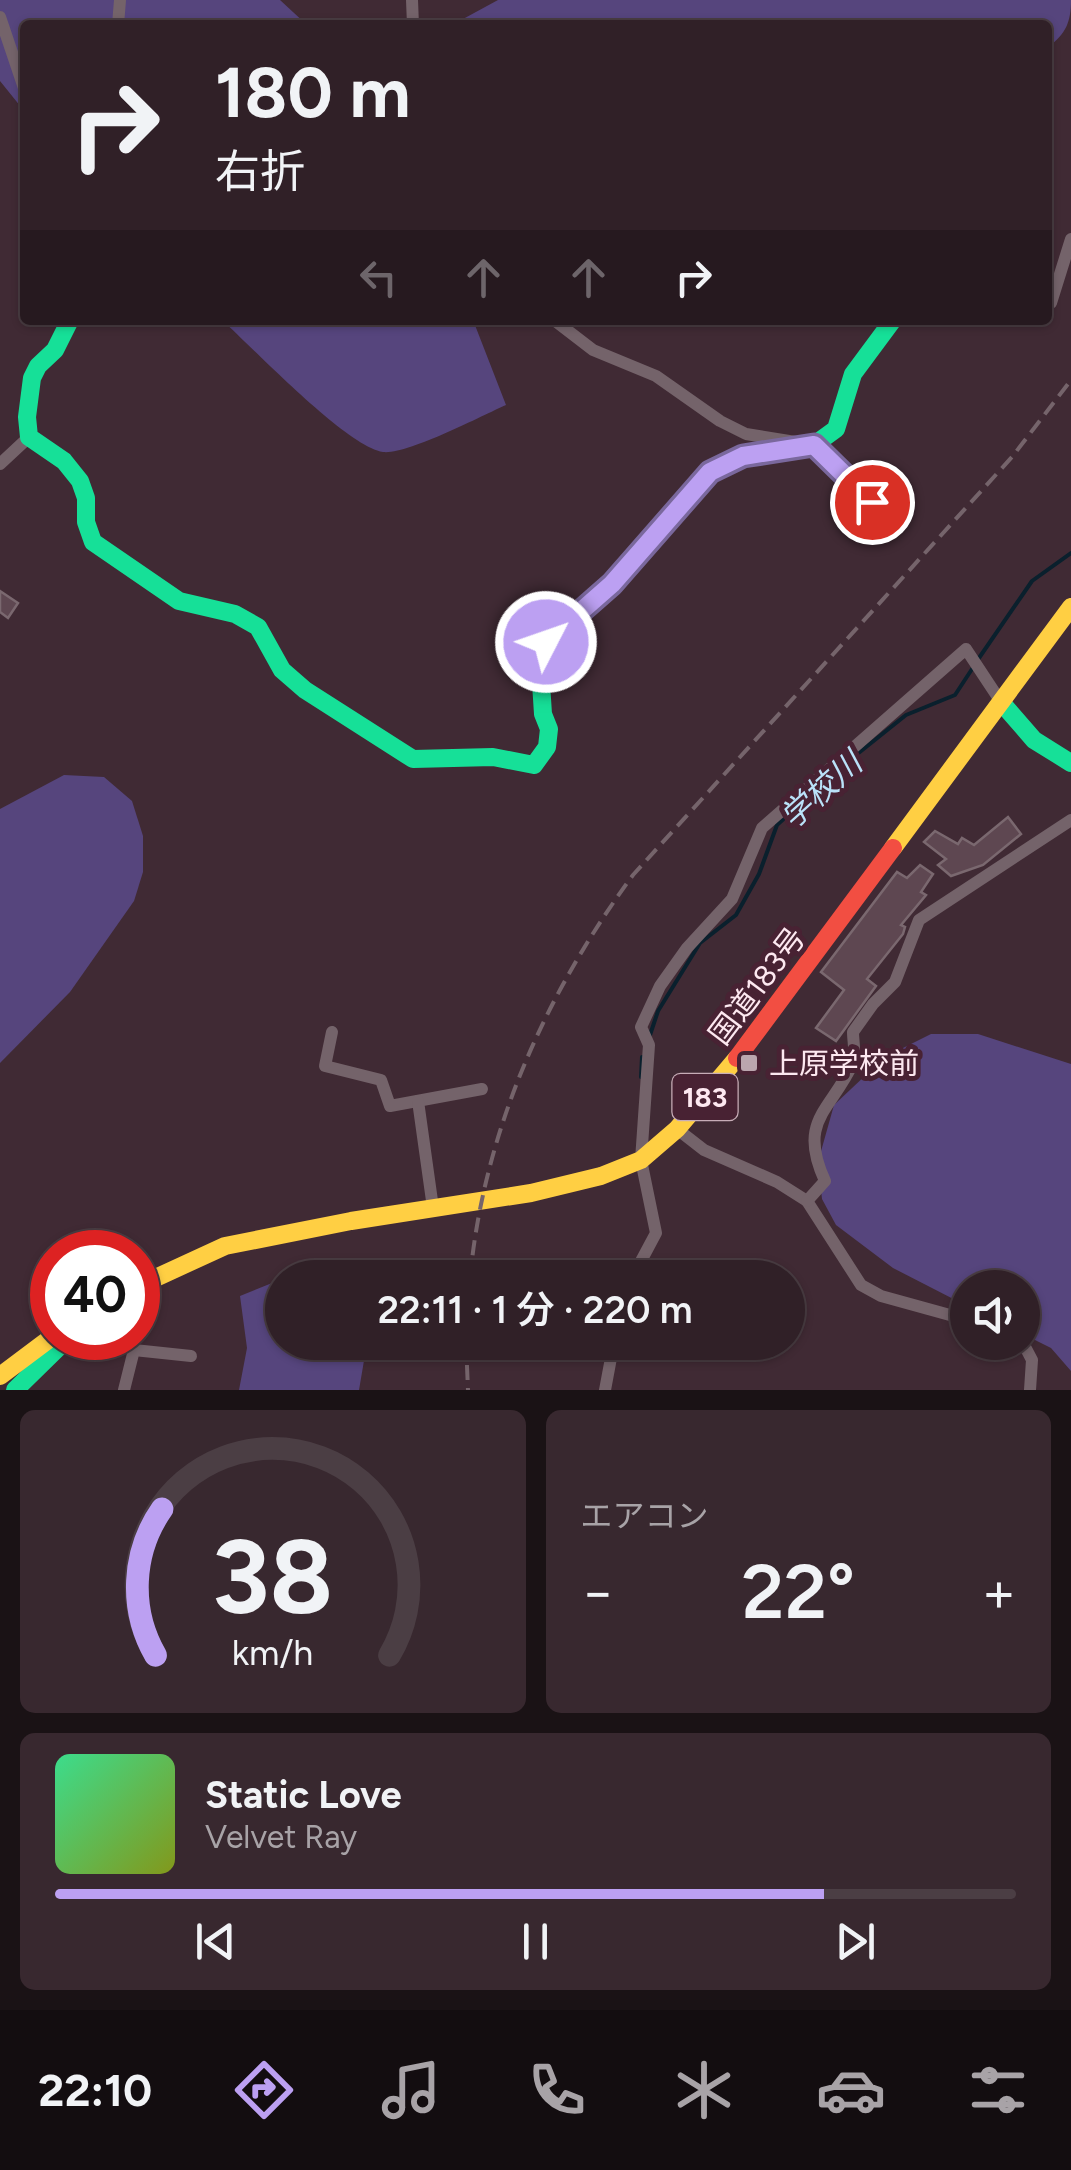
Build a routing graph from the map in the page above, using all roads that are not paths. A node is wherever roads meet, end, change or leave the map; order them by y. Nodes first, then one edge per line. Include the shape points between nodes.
1 (0, 17) edge
2 (20, 76) edge
3 (1071, 239) edge
4 (1052, 300) edge
5 (68, 325) edge
6 (560, 325) edge
7 (889, 325) edge
8 (29, 437) junction
9 (814, 445) junction
10 (0, 464) edge
11 (872, 502) dead end
12 (1071, 607) edge
13 (1001, 702) junction
14 (1071, 763) edge
15 (1071, 820) edge
16 (332, 1032) dead end
17 (482, 1089) dead end
18 (418, 1101) junction
19 (677, 1128) junction
20 (642, 1160) junction
21 (807, 1201) junction
22 (433, 1208) junction
23 (642, 1260) edge
24 (160, 1276) edge
25 (950, 1315) edge
26 (160, 1349) edge
27 (30, 1354) edge
28 (192, 1356) dead end
29 (46, 1360) edge
30 (130, 1360) edge
31 (611, 1360) edge
32 (1032, 1360) edge
33 (0, 1376) edge
34 (15, 1390) edge
35 (124, 1390) edge
36 (605, 1390) edge
37 (1030, 1390) edge

1 - 2 street
3 - 4 street
5 - 8 main road via 32,378
6 - 9 street via 593,350 656,376 746,434
7 - 9 main road via 853,374 836,429
8 - 9 main road via 80,481 93,542 179,601 235,614 258,627 282,670 305,690 413,759 493,756 534,765 547,747 549,729 529,655 612,584 710,472 743,456
8 - 10 street
9 - 11 street
12 - 13 main road, 国道183号 / 183
13 - 14 main road via 1034,740
13 - 19 main road, 国道183号 / 183 via 725,1075
13 - 20 street via 966,649 762,828 732,899 687,948 641,1027 649,1045
15 - 21 street via 919,920 896,982 852,1032 855,1060 820,1114 814,1139 825,1181
16 - 18 street via 325,1066 381,1080 390,1106
17 - 18 street
18 - 22 street
19 - 20 main road, 国道183号 / 183
19 - 21 street via 704,1150
20 - 22 main road, 国道183号 / 183 via 531,1193
20 - 23 street via 656,1233
21 - 25 street via 861,1285
22 - 24 main road, 国道183号 / 183 via 226,1246
26 - 28 street
27 - 33 main road
29 - 34 main road
30 - 35 street
31 - 36 street
32 - 37 street

